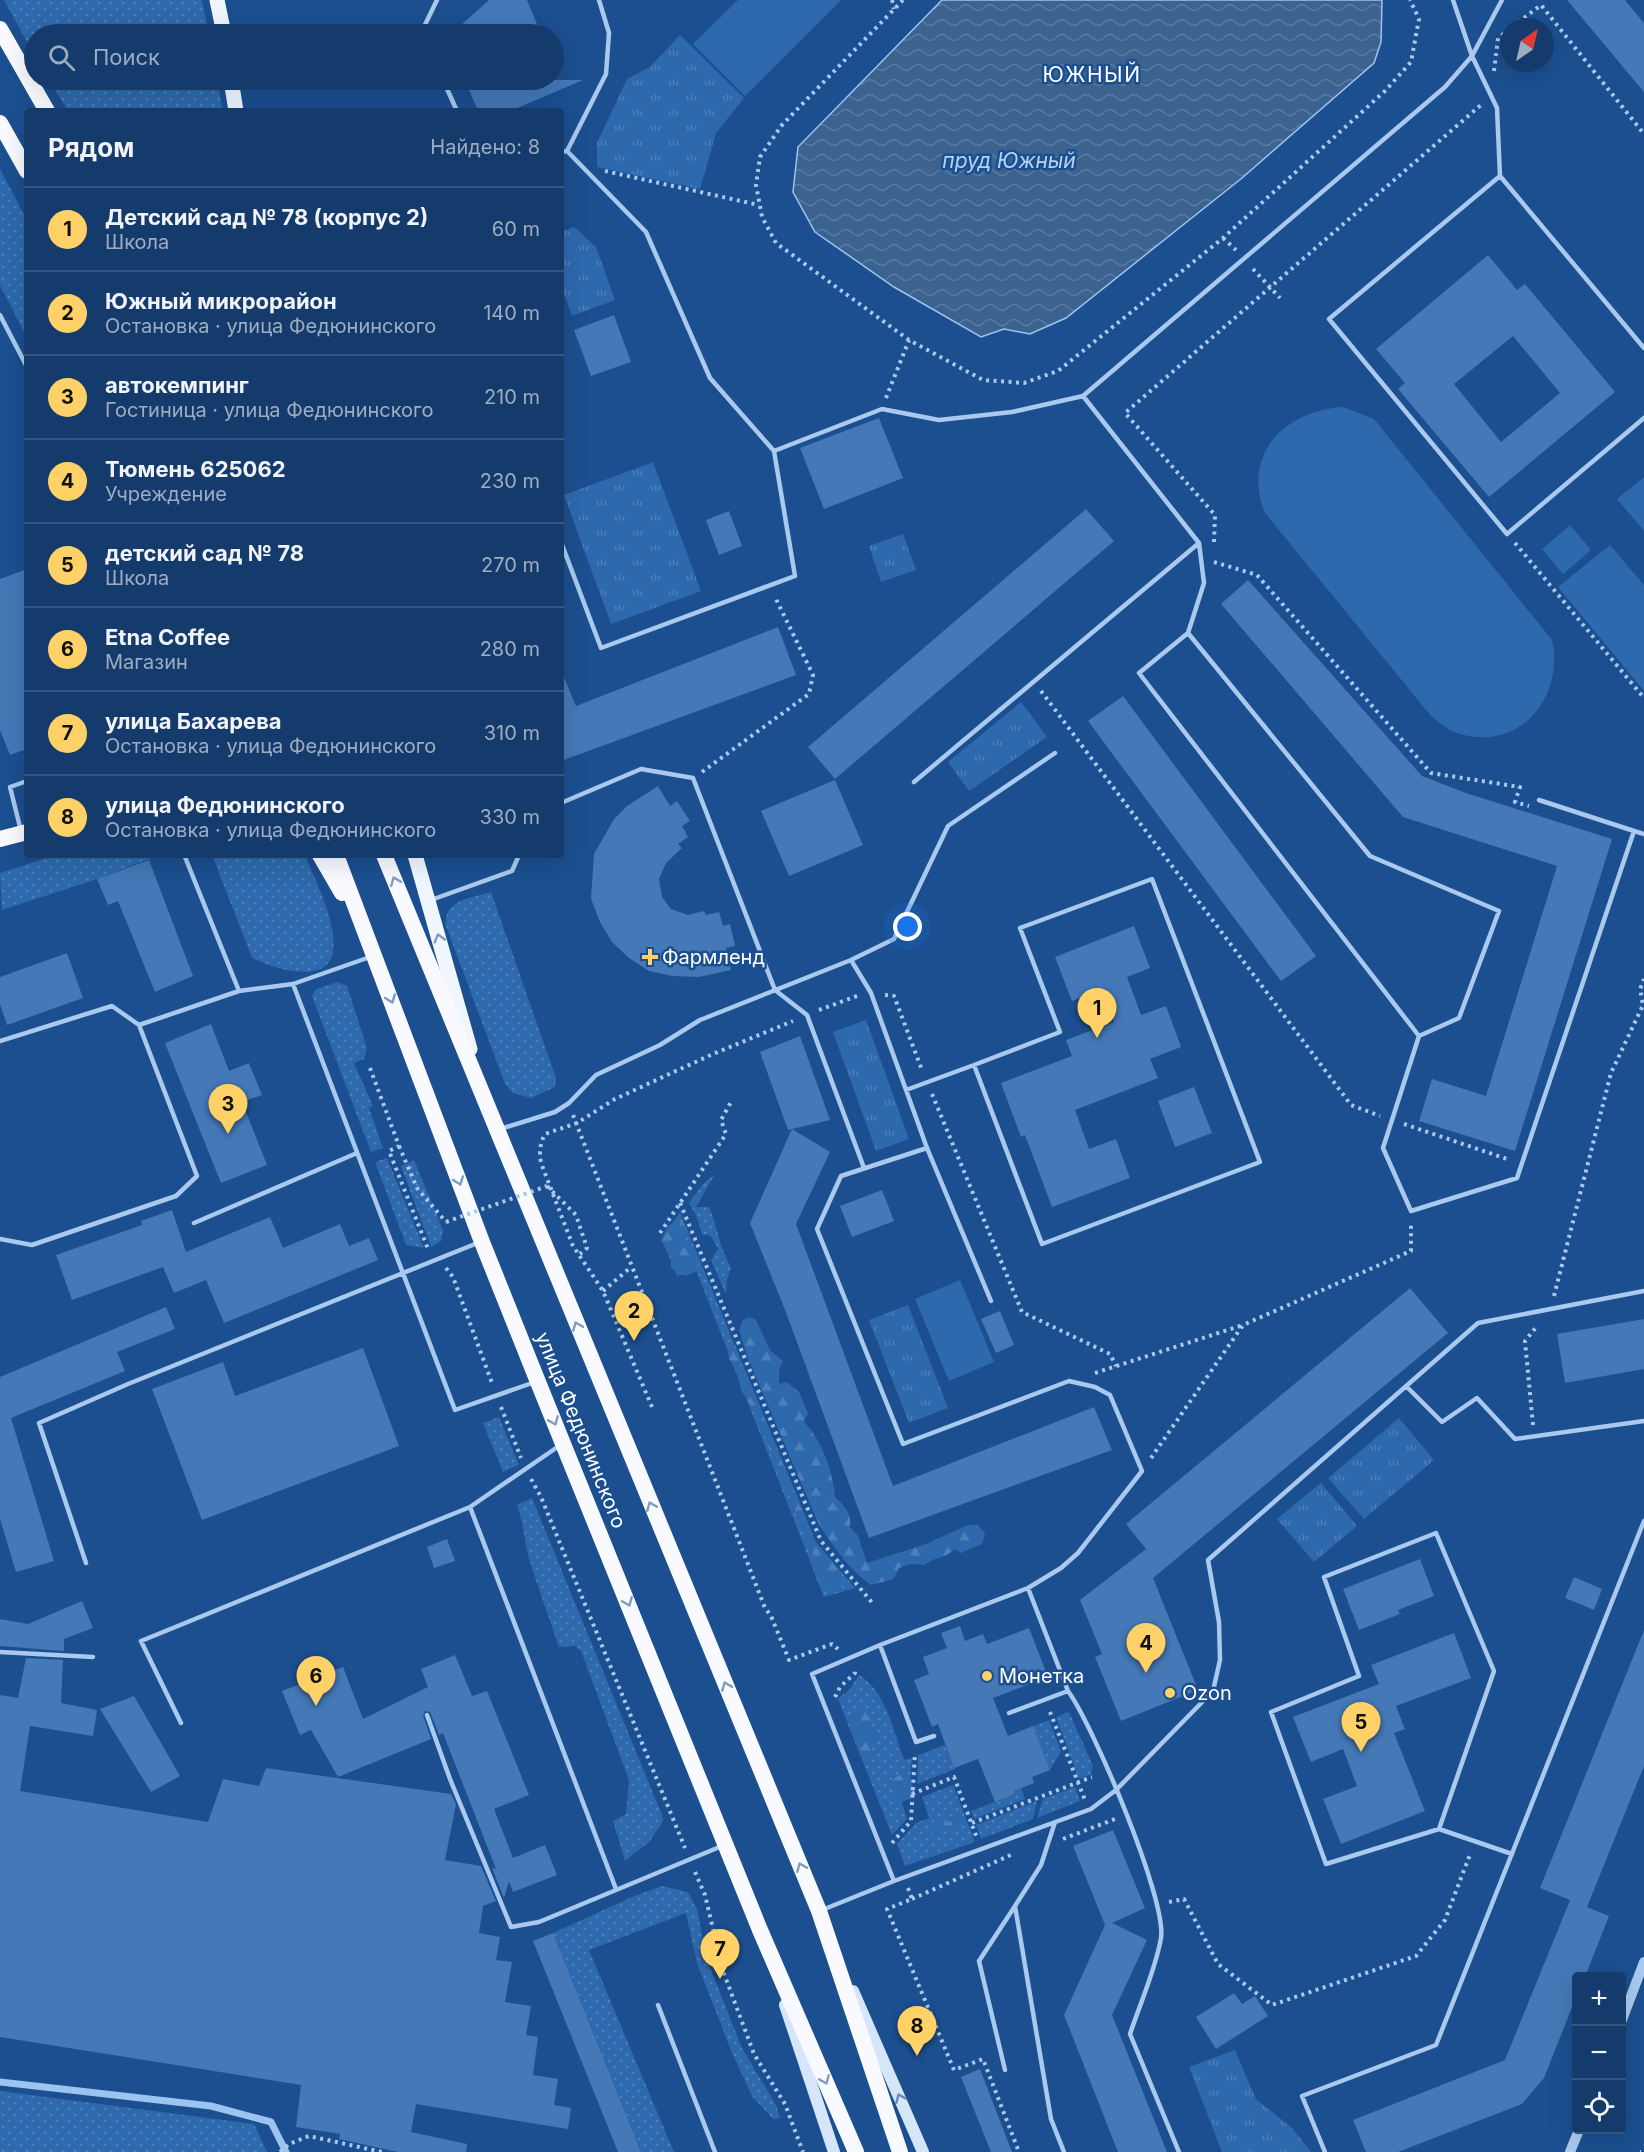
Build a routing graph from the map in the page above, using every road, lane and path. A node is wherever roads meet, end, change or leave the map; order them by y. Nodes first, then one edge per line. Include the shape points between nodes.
1 (217, 0) edge
2 (437, 0) edge
3 (599, 0) edge
4 (891, 0) edge
5 (903, 0) edge
6 (1410, 0) edge
7 (1453, 0) edge
8 (1502, 0) edge
9 (894, 10) junction
10 (1524, 18) edge
11 (1551, 18) edge
12 (1554, 21) edge
13 (222, 24) edge
14 (426, 24) edge
15 (0, 29) edge
16 (1500, 36) edge
17 (1472, 56) junction
18 (24, 71) edge
19 (35, 90) edge
20 (233, 90) edge
21 (448, 90) edge
22 (1491, 97) junction
23 (45, 108) edge
24 (236, 108) edge
25 (456, 108) edge
26 (0, 123) edge
27 (1644, 134) edge
28 (564, 152) edge
29 (24, 166) edge
30 (584, 166) junction
31 (1500, 176) junction
32 (759, 205) junction
33 (0, 315) edge
34 (909, 340) junction
35 (1644, 348) edge
36 (24, 361) edge
37 (1083, 396) junction
38 (882, 409) junction
39 (1644, 418) edge
40 (774, 451) junction
41 (1507, 534) junction
42 (1198, 543) junction
43 (564, 550) edge
44 (770, 586) junction
45 (1188, 633) junction
46 (1644, 698) edge
47 (1055, 753) dead end
48 (693, 778) junction
49 (24, 782) edge
50 (914, 782) dead end
51 (1539, 800) dead end
52 (564, 802) edge
53 (1537, 808) dead end
54 (1634, 831) junction
55 (24, 833) edge
56 (1644, 834) edge
57 (0, 839) edge
58 (185, 858) edge
59 (322, 858) edge
60 (337, 858) edge
61 (385, 858) edge
62 (416, 858) edge
63 (518, 858) edge
64 (428, 900) junction
65 (373, 950) junction
66 (851, 960) junction
67 (1644, 979) edge
68 (293, 984) junction
69 (775, 990) junction
70 (239, 991) junction
71 (871, 993) junction
72 (807, 1015) junction
73 (139, 1025) junction
74 (1419, 1036) junction
75 (0, 1041) edge
76 (974, 1065) junction
77 (370, 1068) dead end
78 (927, 1082) junction
79 (906, 1090) junction
80 (483, 1095) junction
81 (731, 1102) dead end
82 (569, 1103) junction
83 (577, 1123) junction
84 (498, 1130) junction
85 (399, 1146) junction
86 (927, 1148) junction
87 (357, 1153) junction
88 (864, 1168) junction
89 (680, 1203) junction
90 (1411, 1211) junction
91 (194, 1223) dead end
92 (660, 1233) dead end
93 (0, 1239) edge
94 (482, 1242) junction
95 (580, 1254) junction
96 (438, 1259) junction
97 (631, 1267) junction
98 (402, 1273) junction
99 (603, 1291) junction
100 (1644, 1291) edge
101 (991, 1301) dead end
102 (1551, 1307) junction
103 (1243, 1325) junction
104 (1116, 1366) junction
105 (1069, 1381) junction
106 (538, 1382) junction
107 (1406, 1386) junction
108 (497, 1397) junction
109 (652, 1407) dead end
110 (1644, 1421) edge
111 (1534, 1436) junction
112 (564, 1443) junction
113 (525, 1467) junction
114 (1142, 1471) junction
115 (470, 1507) junction
116 (1644, 1521) edge
117 (86, 1563) dead end
118 (1028, 1588) junction
119 (874, 1605) dead end
120 (765, 1608) dead end
121 (880, 1645) junction
122 (0, 1652) edge
123 (93, 1657) dead end
124 (1068, 1691) junction
125 (1046, 1700) junction
126 (1009, 1713) dead end
127 (428, 1715) dead end
128 (181, 1723) dead end
129 (934, 1736) dead end
130 (916, 1742) junction
131 (1092, 1777) dead end
132 (1077, 1782) junction
133 (1116, 1790) junction
134 (912, 1794) junction
135 (1091, 1809) junction
136 (1055, 1822) junction
137 (972, 1823) junction
138 (1100, 1824) junction
139 (1118, 1829) dead end
140 (1439, 1829) junction
141 (1475, 1841) junction
142 (1049, 1843) junction
143 (726, 1844) junction
144 (891, 1844) dead end
145 (981, 1850) junction
146 (1015, 1853) dead end
147 (1512, 1854) junction
148 (690, 1858) junction
149 (894, 1881) junction
150 (616, 1889) junction
151 (912, 1899) dead end
152 (1159, 1904) junction
153 (1015, 1906) junction
154 (821, 1916) junction
155 (760, 1930) junction
156 (1644, 1962) edge
157 (658, 2005) dead end
158 (1626, 2009) edge
159 (1005, 2070) dead end
160 (1577, 2134) edge
161 (280, 2152) edge
162 (382, 2152) edge
163 (715, 2152) edge
164 (803, 2152) edge
165 (834, 2152) edge
166 (856, 2152) edge
167 (900, 2152) edge
168 (923, 2152) edge
169 (1064, 2152) edge
170 (1179, 2152) edge
171 (1325, 2152) edge
172 (1570, 2152) edge

1 - 13 main road
2 - 14 lane
3 - 28 lane via 609,33 606,74
4 - 9 path
5 - 9 path
6 - 34 path via 1419,20 1417,40 1411,62 1386,91 1223,238 1058,371 1024,383 983,380
7 - 17 lane
8 - 17 lane
9 - 32 path via 782,125 760,157 756,185
10 - 11 path via 1541,5
12 - 27 path
15 - 18 highway
16 - 22 path
17 - 22 lane
17 - 37 lane via 1445,87
19 - 23 highway
20 - 24 main road
21 - 25 lane
22 - 31 lane via 1497,108
22 - 53 path via 1125,413 1215,515 1214,562 1257,575 1431,773 1520,787 1515,802
26 - 29 highway
28 - 30 lane
30 - 32 path
30 - 40 lane via 646,232 710,378
31 - 35 lane
31 - 41 lane via 1329,319
32 - 34 path via 777,243
33 - 36 lane
34 - 38 path
37 - 38 lane via 1012,412 939,420
37 - 42 lane
38 - 40 lane
39 - 41 lane
40 - 44 lane via 795,576
41 - 46 path
42 - 45 lane via 1204,583
42 - 50 lane
43 - 44 lane via 601,648
44 - 48 path via 813,675 809,693
45 - 74 lane via 1139,673
45 - 74 lane via 1370,856 1499,911 1459,1018
47 - 66 lane via 948,826 894,939
48 - 52 lane via 641,769
48 - 69 lane
49 - 55 lane via 10,787
51 - 54 lane
54 - 56 lane
54 - 90 lane via 1517,1178
55 - 57 highway
58 - 70 lane
59 - 65 highway
60 - 65 highway
80 -> 61 highway, улица Федюнинского
62 - 64 main road
63 - 64 lane via 512,871
80 -> 64 main road
65 - 68 lane
65 -> 94 highway, улица Федюнинского
66 - 69 lane
66 - 71 lane
67 - 102 path via 1640,989 1643,1005 1611,1073
68 - 70 lane
68 - 87 lane
69 - 72 lane
69 - 82 lane via 700,1020 660,1045 596,1075
70 - 73 lane
71 - 72 path
71 - 78 path via 894,996
71 - 79 lane
72 - 83 path via 634,1090
72 - 88 lane
73 - 75 lane via 112,1006
73 - 93 lane via 197,1176 176,1196 32,1245
74 - 90 lane via 1383,1148
76 - 76 lane via 1042,1244 1260,1162 1152,879 1020,928 1060,1032
76 - 78 lane
77 - 85 path
78 - 79 lane
78 - 104 path via 1022,1312 1110,1354
79 - 86 lane
80 - 84 highway, улица Федюнинского
81 - 89 path via 721,1120 726,1134
82 - 83 path
82 - 84 lane via 555,1112
83 - 95 path via 545,1134 539,1149 573,1246
83 - 97 path
154 -> 84 highway, улица Федюнинского
85 - 95 path, bridge via 417,1188 446,1222 547,1186 576,1215 587,1248
85 - 96 path via 389,1151 428,1249
86 - 88 lane
86 - 101 lane
87 - 91 lane
87 - 98 lane
88 - 105 lane via 841,1176 817,1229 903,1444
89 - 92 path
89 - 119 path via 821,1541
90 - 103 path via 1411,1251
94 - 96 lane
94 - 106 highway, улица Федюнинского
95 - 99 path
96 - 98 lane
96 - 108 path via 453,1277
97 - 99 path
97 - 120 path
98 - 108 lane via 455,1410
98 - 117 lane via 39,1423
99 - 109 path
100 - 102 lane
102 - 107 lane via 1478,1323
102 - 111 path via 1525,1341
103 - 104 path
103 - 114 path
104 - 105 path
105 - 114 lane via 1110,1395
106 - 108 lane
106 -> 112 highway, улица Федюнинского
107 - 111 lane via 1442,1422 1477,1398 1515,1439
107 - 133 lane via 1208,1560 1219,1622 1220,1660 1213,1691
108 - 113 path
110 - 111 lane
112 - 113 lane
112 -> 143 highway, улица Федюнинского
113 - 115 lane
113 - 148 path via 541,1497
114 - 118 lane via 1078,1552 1061,1568
115 - 128 lane via 141,1641
115 - 150 lane
116 - 147 lane
118 - 121 lane
118 - 124 lane
121 - 130 lane
121 - 149 lane via 812,1674
122 - 123 lane
124 - 125 lane
124 - 133 lane via 1079,1706
125 - 126 lane
125 - 132 path
127 - 150 lane via 450,1779 512,1927 539,1922
129 - 130 lane
130 - 134 path
131 - 132 path
132 - 135 path
132 - 137 path
133 - 135 lane
133 - 152 lane
134 - 137 path via 954,1777
134 - 144 path via 911,1821
135 - 136 lane
135 - 138 path
136 - 142 lane
136 - 145 lane
137 - 145 path
138 - 139 path via 1114,1819
138 - 142 path
140 - 140 lane via 1326,1864 1271,1712 1359,1676 1324,1577 1436,1533 1494,1671
140 - 141 lane
141 - 147 lane
141 - 152 path via 1445,1920 1416,1956 1272,2006 1218,1964 1184,1899
142 - 153 lane via 1041,1865
143 - 148 lane
143 - 155 highway, улица Федюнинского
145 - 149 lane
146 - 151 path
147 - 171 lane via 1436,2045 1302,2096
148 - 150 lane
148 - 164 path via 705,1895 723,1971 754,2054 784,2104
149 - 154 lane
152 - 170 lane via 1161,1937 1130,2034
153 - 159 lane via 979,1961
153 - 169 lane via 1051,2120
154 - 167 highway, улица Федюнинского
168 -> 154 main road, улица Федюнинского
155 - 165 main road, улица Федюнинского
155 -> 166 highway, улица Федюнинского
156 - 158 street
157 - 163 lane
160 - 172 street
161 - 162 path via 309,2136

